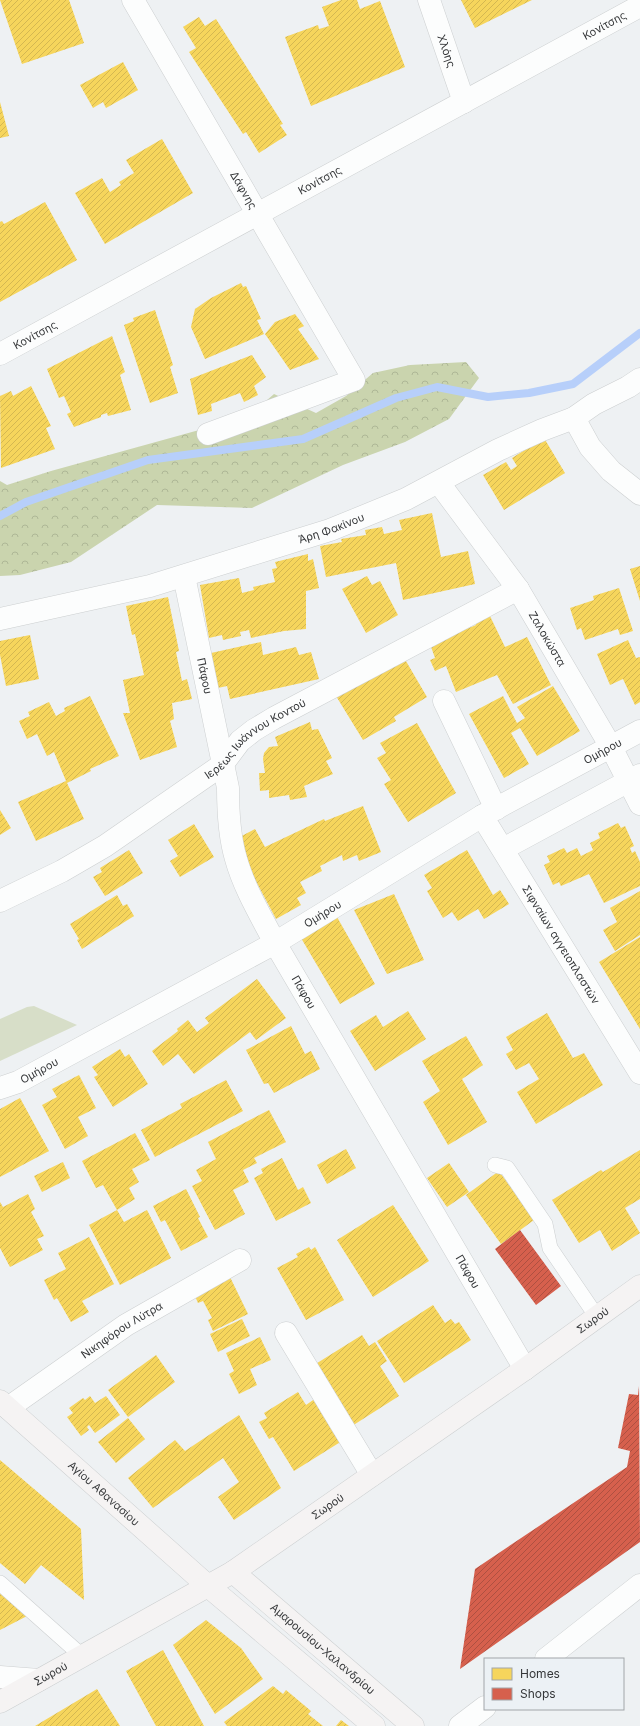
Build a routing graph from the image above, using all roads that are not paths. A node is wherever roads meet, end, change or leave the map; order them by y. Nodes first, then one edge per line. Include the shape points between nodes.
1 (133, 0) edge
2 (429, 0) edge
3 (640, 6) edge
4 (464, 102) junction
5 (259, 214) junction
6 (0, 354) edge
7 (640, 379) edge
8 (574, 418) junction
9 (208, 434) dead end
10 (438, 483) junction
11 (640, 494) edge
12 (184, 576) junction
13 (518, 589) junction
14 (0, 619) edge
15 (444, 701) dead end
16 (640, 732) edge
17 (611, 747) junction
18 (222, 765) junction
19 (635, 778) edge
20 (640, 804) edge
21 (489, 813) junction
22 (503, 849) junction
23 (0, 901) edge
24 (275, 943) junction
25 (640, 1074) edge
26 (0, 1088) edge
27 (495, 1165) dead end
28 (240, 1260) dead end
29 (640, 1286) edge
30 (597, 1317) junction
31 (286, 1334) dead end
32 (525, 1369) junction
33 (4, 1405) edge
34 (372, 1475) junction
35 (233, 1572) junction
36 (0, 1583) edge
37 (640, 1585) edge
38 (200, 1591) junction
39 (82, 1656) junction
40 (547, 1658) edge
41 (0, 1677) edge
42 (39, 1680) junction
43 (0, 1702) edge
44 (484, 1708) edge
45 (374, 1726) edge
46 (413, 1726) edge
47 (460, 1726) edge

1 - 5 street, Δάφνης
2 - 4 street, Χλόης
3 - 4 street, Κονίτσης
4 - 5 street, Κονίτσης
5 - 6 street, Κονίτσης
5 - 9 street, Δάφνης via 354,380
7 - 8 street, Άρη Φακίνου
8 - 10 street, Άρη Φακίνου via 498,450
8 - 11 street via 590,447 611,471
10 - 12 street, Άρη Φακίνου via 330,530
10 - 13 street, Ζαλοκώστα
12 - 14 street, Άρη Φακίνου via 150,586
12 - 18 street, Πάφου
13 - 17 street, Ζαλοκώστα
13 - 18 street, Ιερέως Ιωάννου Κοντού via 274,718 240,741
15 - 21 street, Σιφναίων αγγειοπλαστών
16 - 17 street, Ομήρου
17 - 19 street, Ζαλοκώστα
17 - 21 street, Ομήρου
18 - 23 street, Ιερέως Ιωάννου Κοντού via 105,846 62,871
18 - 24 street, Πάφου via 228,788 228,821 236,859 246,886
19 - 20 street, Ζαλοκώστα
19 - 22 street
21 - 22 street, Σιφναίων αγγειοπλαστών
21 - 24 street, Ομήρου
22 - 25 street, Σιφναίων αγγειοπλαστών
24 - 26 street, Ομήρου via 18,1082
24 - 32 street, Πάφου
27 - 30 lane via 507,1168 545,1224 550,1248
28 - 33 street, Νικηφόρου Λύτρα via 126,1325
29 - 30 street, Σωρού
30 - 32 street, Σωρού
31 - 34 street
32 - 34 street, Σωρού
33 - 38 street, Αγίου Αθανασίου
34 - 35 street, Σωρού
35 - 38 street, Σωρού
35 - 46 street, Αμαρουσίου-Χαλανδρίου
36 - 39 lane
37 - 40 street
38 - 39 street, Σωρού
38 - 45 street
39 - 42 street, Σωρού
41 - 42 street
42 - 43 street, Σωρού
44 - 47 street

